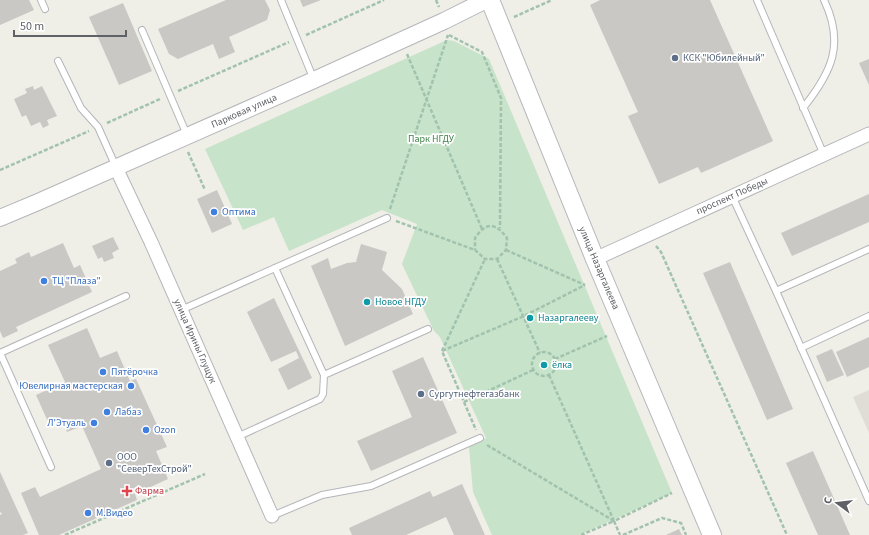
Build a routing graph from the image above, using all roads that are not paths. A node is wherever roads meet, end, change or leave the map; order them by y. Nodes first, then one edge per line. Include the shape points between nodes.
1 (41, 0) edge
2 (281, 0) edge
3 (486, 0) edge
4 (490, 0) edge
5 (757, 0) edge
6 (824, 0) edge
7 (45, 9) dead end
8 (142, 30) dead end
9 (58, 61) dead end
10 (314, 80) junction
11 (803, 108) junction
12 (869, 134) edge
13 (187, 136) junction
14 (824, 155) junction
15 (116, 168) junction
16 (732, 196) junction
17 (0, 218) edge
18 (387, 218) road end
19 (869, 248) edge
20 (595, 258) junction
21 (275, 268) junction
22 (776, 291) junction
23 (126, 296) dead end
24 (181, 310) junction
25 (869, 316) edge
26 (428, 329) dead end
27 (801, 348) junction
28 (324, 375) junction
29 (237, 437) junction
30 (480, 438) road end
31 (51, 466) dead end
32 (869, 501) edge
33 (272, 516) joint
34 (712, 535) edge

1 - 7 lane
2 - 10 lane
3 - 10 street, Парковая улица
4 - 20 main road, улица Назаргалеева
5 - 11 lane
6 - 11 lane via 834,30 832,60 818,89
8 - 13 lane
9 - 15 lane via 81,108 98,127
10 - 13 street, Парковая улица
11 - 14 lane
12 - 14 street, проспект Победы
13 - 15 street, Парковая улица
14 - 16 street, проспект Победы
15 - 17 street, Парковая улица
15 - 24 street, улица Ирины Глущук
16 - 20 street, проспект Победы
16 - 22 lane
18 - 21 lane
19 - 22 lane
20 - 34 main road, улица Назаргалеева
21 - 24 lane
21 - 28 lane
22 - 27 lane
23 - 31 lane via 0,353
24 - 29 street, улица Ирины Глущук
25 - 27 lane
26 - 28 lane
27 - 32 lane
28 - 29 lane via 323,394 320,399
29 - 33 street, улица Ирины Глущук
30 - 33 lane via 371,486 322,495

